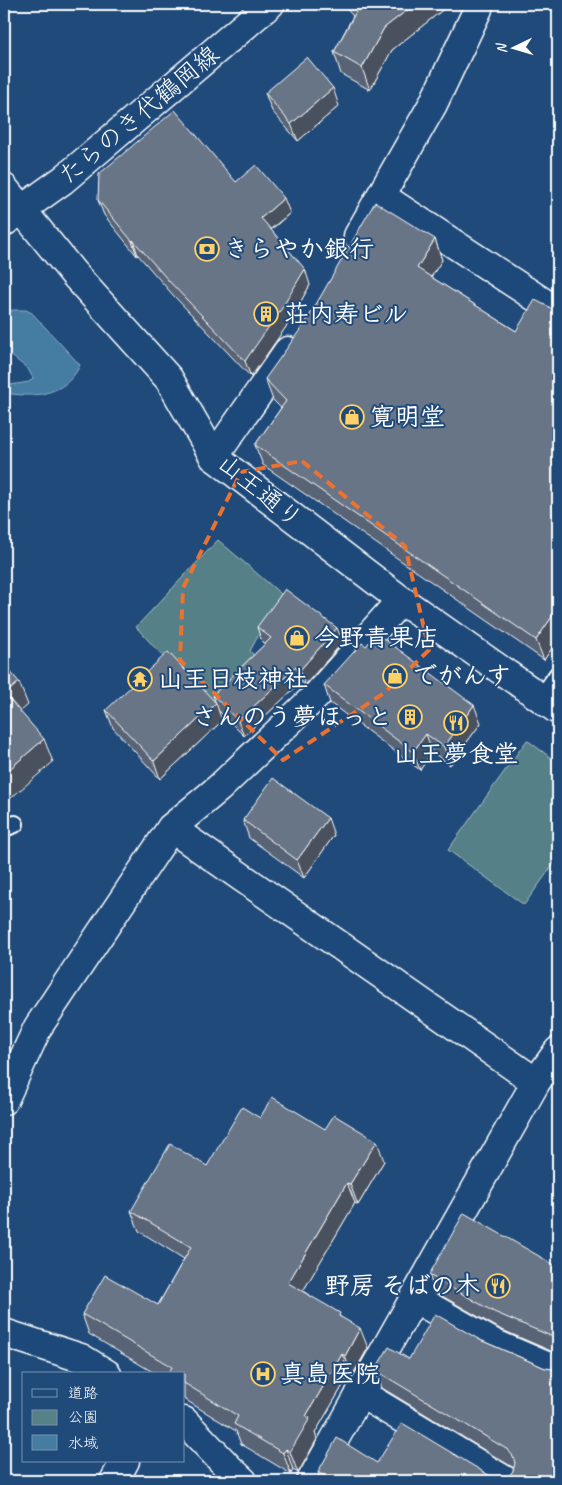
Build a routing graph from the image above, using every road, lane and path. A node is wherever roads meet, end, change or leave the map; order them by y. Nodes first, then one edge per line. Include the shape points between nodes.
1 (270, 4) edge
2 (475, 4) edge
3 (4, 188) edge
4 (381, 196) junction
5 (12, 216) edge
6 (346, 256) edge
7 (558, 312) edge
8 (301, 332) edge
9 (214, 457) junction
10 (401, 600) junction
11 (558, 674) edge
12 (550, 704) edge
13 (170, 828) junction
14 (558, 1051) edge
15 (536, 1082) junction
16 (4, 1100) edge
17 (414, 1298) junction
18 (4, 1333) edge
19 (558, 1371) edge
20 (104, 1372) edge
21 (360, 1393) junction
22 (185, 1423) edge
23 (124, 1462) edge
24 (114, 1481) edge
25 (243, 1481) edge
26 (310, 1481) edge
27 (506, 1481) edge

1 - 5 street, たらのき代鶴岡線 via 63,180
2 - 4 street via 478,9 433,104
3 - 5 street, 山王通り
4 - 6 street
4 - 7 street
5 - 9 street, 山王通り via 74,274 170,379
8 - 9 street
9 - 10 street, 山王通り
10 - 12 street, 山王通り
10 - 13 street via 316,696 219,788
11 - 12 lane
13 - 15 street
13 - 16 street via 38,1027
14 - 15 street
15 - 17 street
17 - 19 street via 493,1343
17 - 21 street
18 - 20 street via 81,1358
21 - 26 street
21 - 27 street
22 - 25 street
23 - 24 street

